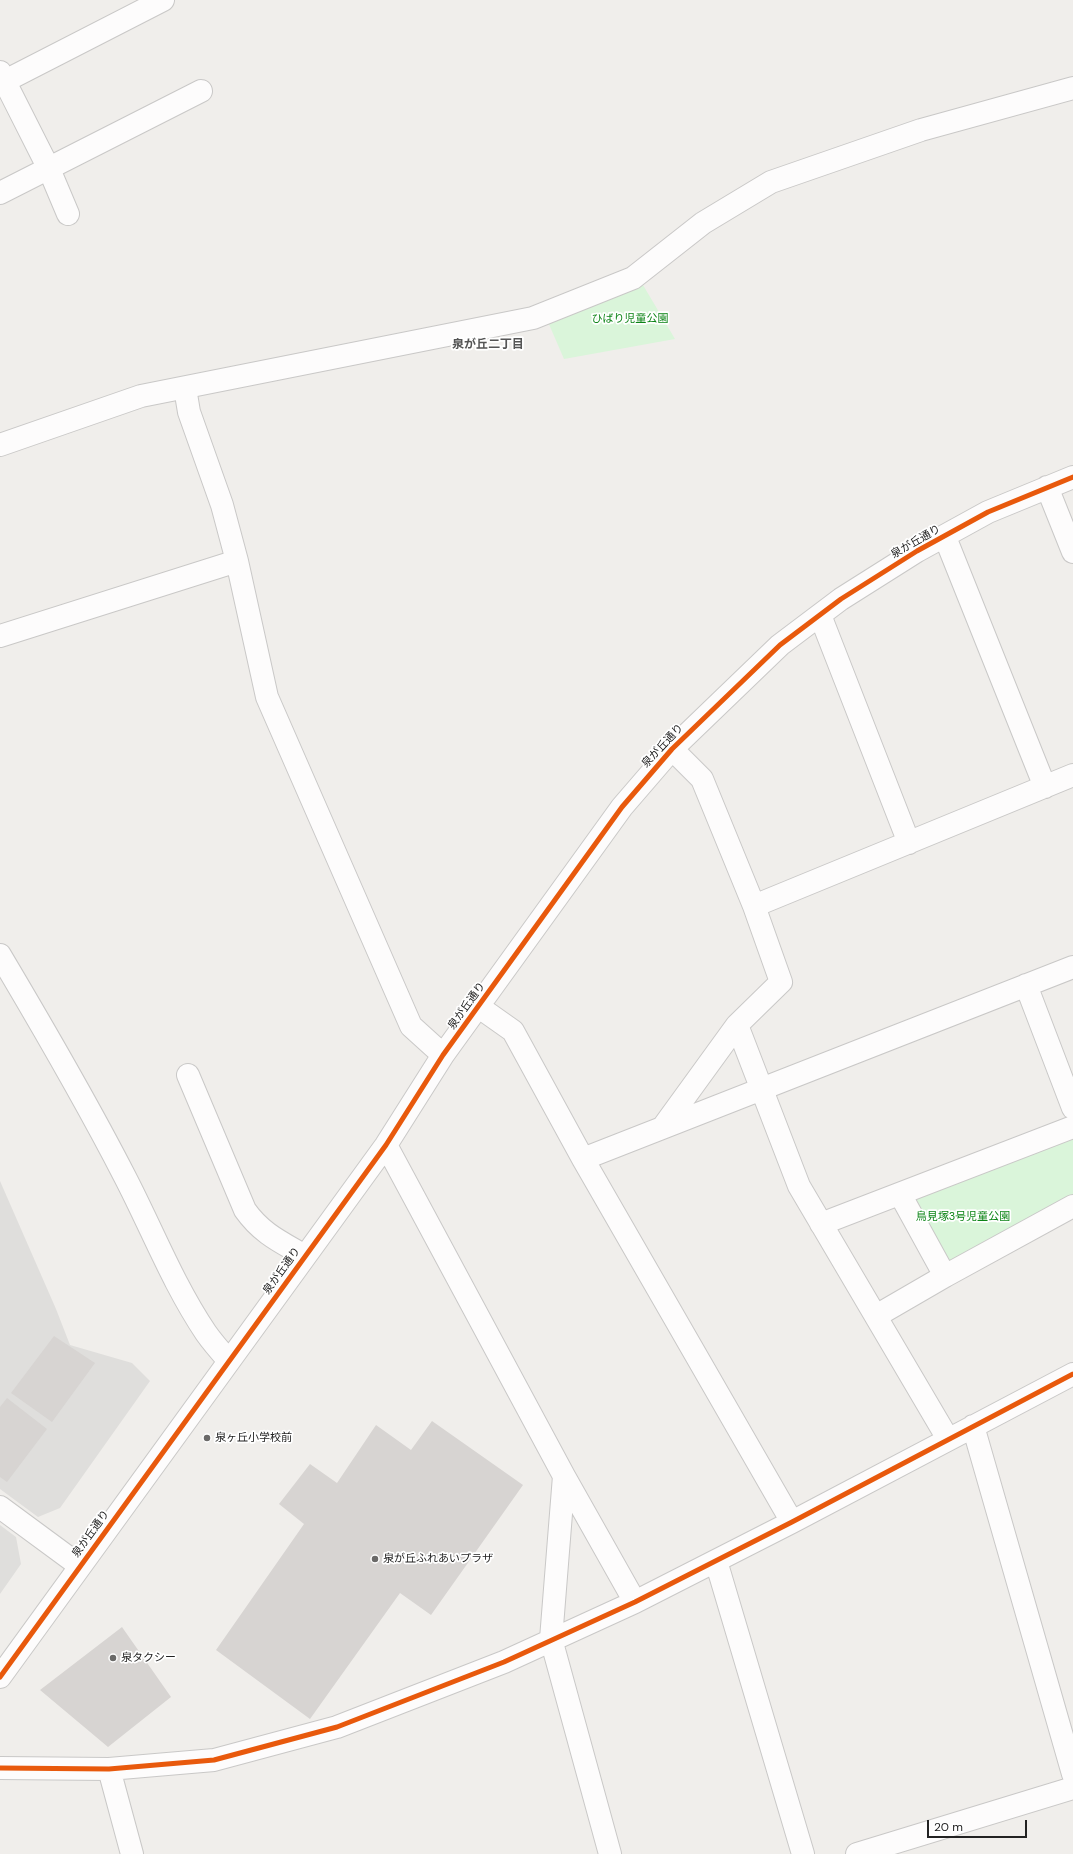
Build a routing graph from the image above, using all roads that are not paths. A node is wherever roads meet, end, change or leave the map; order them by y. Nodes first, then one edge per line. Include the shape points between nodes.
1 (163, 0) edge
2 (2, 77) edge
3 (1073, 88) edge
4 (201, 91) dead end
5 (49, 169) junction
6 (0, 193) edge
7 (68, 214) dead end
8 (185, 388) junction
9 (0, 444) edge
10 (1073, 476) edge
11 (1047, 487) junction
12 (944, 537) junction
13 (1073, 552) edge
14 (237, 561) junction
15 (820, 615) junction
16 (0, 636) edge
17 (672, 749) junction
18 (1073, 775) edge
19 (1045, 787) junction
20 (908, 843) junction
21 (754, 906) junction
22 (0, 955) edge
23 (1073, 967) edge
24 (1026, 986) junction
25 (479, 1007) junction
26 (737, 1025) junction
27 (443, 1055) junction
28 (188, 1075) dead end
29 (760, 1089) junction
30 (1073, 1108) edge
31 (663, 1127) junction
32 (1073, 1127) edge
33 (386, 1145) junction
34 (583, 1159) junction
35 (900, 1194) junction
36 (1073, 1206) edge
37 (821, 1224) junction
38 (305, 1256) junction
39 (945, 1276) junction
40 (876, 1316) junction
41 (229, 1361) junction
42 (1073, 1374) edge
43 (973, 1426) junction
44 (948, 1439) junction
45 (564, 1476) junction
46 (0, 1507) edge
47 (792, 1522) junction
48 (716, 1561) junction
49 (80, 1566) junction
50 (635, 1602) junction
51 (551, 1639) junction
52 (0, 1677) edge
53 (0, 1768) edge
54 (109, 1769) junction
55 (1073, 1774) edge
56 (1073, 1788) edge
57 (132, 1854) edge
58 (610, 1854) edge
59 (803, 1854) edge
60 (857, 1854) edge

1 - 2 street
2 - 5 street
3 - 8 street via 921,130 771,182 703,223 633,278 534,318
4 - 5 street
5 - 6 street
5 - 7 street
8 - 9 street via 141,396
8 - 14 street via 189,412 222,505
10 - 11 street, 泉が丘通り
11 - 12 street, 泉が丘通り via 988,512
11 - 13 street
12 - 15 street, 泉が丘通り via 917,551
12 - 19 street
14 - 16 street
14 - 27 street via 267,697 411,1026
15 - 17 street, 泉が丘通り via 780,645
15 - 20 street
17 - 21 street via 702,779
17 - 25 street, 泉が丘通り via 622,807
18 - 19 street
19 - 20 street
20 - 21 street
21 - 26 street via 781,982
22 - 41 street via 79,1088 194,1313
23 - 24 street
24 - 29 street
24 - 30 street
25 - 27 street, 泉が丘通り
25 - 34 street via 513,1031
26 - 29 street
26 - 31 street
27 - 33 street, 泉が丘通り
28 - 38 street via 245,1210 255,1224
29 - 31 street
29 - 37 street via 799,1186
31 - 34 street
32 - 35 street
33 - 38 street, 泉が丘通り
33 - 45 street
34 - 47 street
35 - 37 street
35 - 39 street
36 - 39 street
37 - 40 street
38 - 41 street, 泉が丘通り
39 - 40 street
40 - 44 street
41 - 49 street, 泉が丘通り
42 - 43 street
43 - 44 street
43 - 55 street
44 - 47 street
45 - 50 street
45 - 51 street
46 - 49 street
47 - 48 street
48 - 50 street
48 - 59 street
49 - 52 street, 泉が丘通り
50 - 51 street
51 - 54 street via 504,1662 336,1727 214,1760
51 - 58 street
53 - 54 street
54 - 57 street
56 - 60 street

